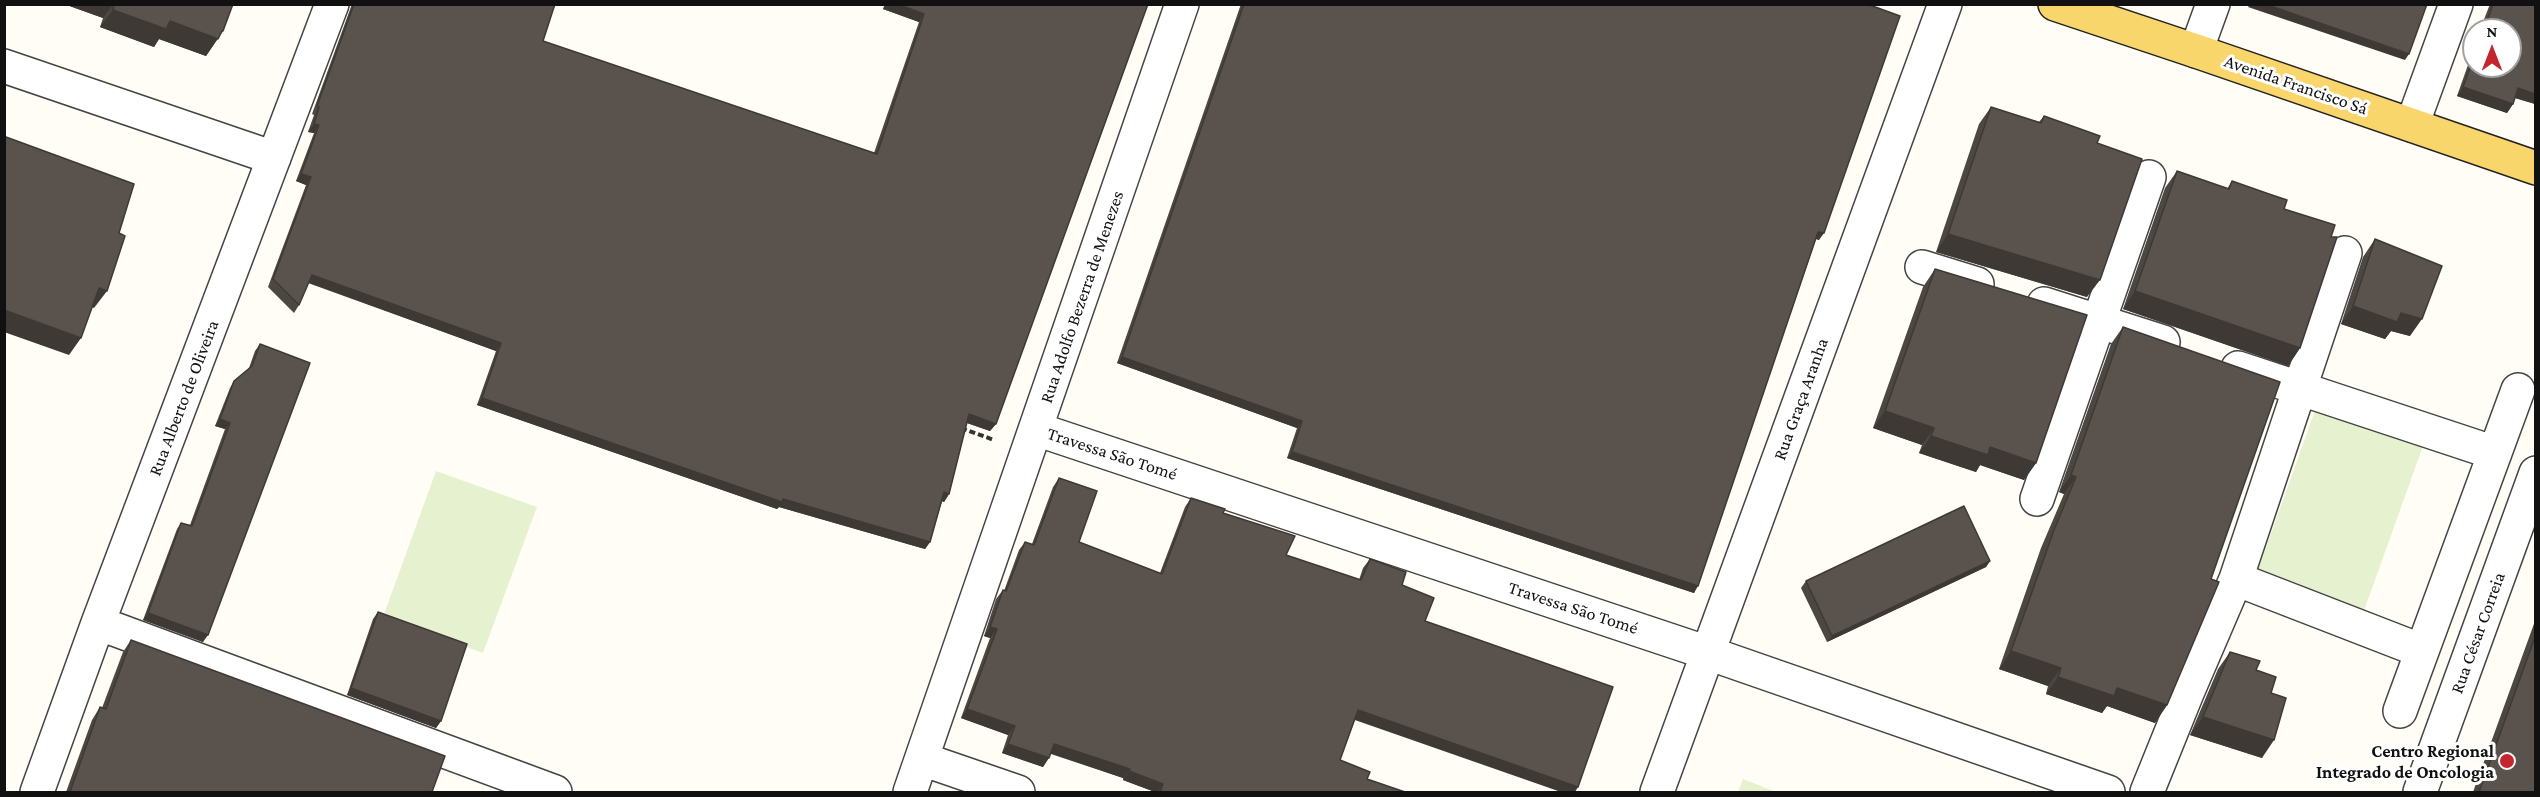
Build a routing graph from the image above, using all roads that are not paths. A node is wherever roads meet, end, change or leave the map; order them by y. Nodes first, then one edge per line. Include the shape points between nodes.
1 (332, 4) edge
2 (1182, 4) edge
3 (1945, 4) edge
4 (2055, 4) edge
5 (2213, 4) edge
6 (2456, 4) edge
7 (2196, 51) junction
8 (4, 66) edge
9 (2412, 124) junction
10 (274, 158) junction
11 (2535, 168) edge
12 (2149, 177) dead end
13 (2345, 253) dead end
14 (1922, 267) dead end
15 (2099, 320) junction
16 (2299, 390) junction
17 (2518, 390) dead end
18 (1032, 440) junction
19 (2495, 453) junction
20 (2535, 473) edge
21 (2037, 499) dead end
22 (2236, 579) junction
23 (98, 622) junction
24 (2422, 651) junction
25 (1708, 653) junction
26 (2400, 711) dead end
27 (922, 759) junction
28 (542, 790) edge
29 (37, 792) edge
30 (910, 792) edge
31 (1018, 792) edge
32 (1657, 792) edge
33 (2108, 792) edge
34 (2147, 792) edge
35 (2420, 792) edge

1 - 10 street, Rua Alberto de Oliveira
2 - 18 street, Rua Adolfo Bezerra de Menezes
3 - 25 street, Rua Graça Aranha
4 - 7 main road, Avenida Francisco Sá
5 - 7 street
6 - 9 street
7 - 9 main road, Avenida Francisco Sá
8 - 10 street
9 - 11 main road, Avenida Francisco Sá
10 - 23 street, Rua Alberto de Oliveira
12 - 15 street
13 - 16 street
14 - 15 street
15 - 16 street
15 - 21 street
16 - 19 street
16 - 22 street
17 - 19 street
18 - 25 street, Travessa São Tomé
18 - 27 street, Rua Adolfo Bezerra de Menezes
19 - 24 street
20 - 35 street, Rua César Correia
22 - 24 street
22 - 34 street
23 - 28 street
23 - 29 street, Rua Alberto de Oliveira
24 - 26 street
25 - 32 street, Rua Graça Aranha
25 - 33 street, Travessa São Tomé
27 - 30 street, Rua Adolfo Bezerra de Menezes
27 - 31 street

